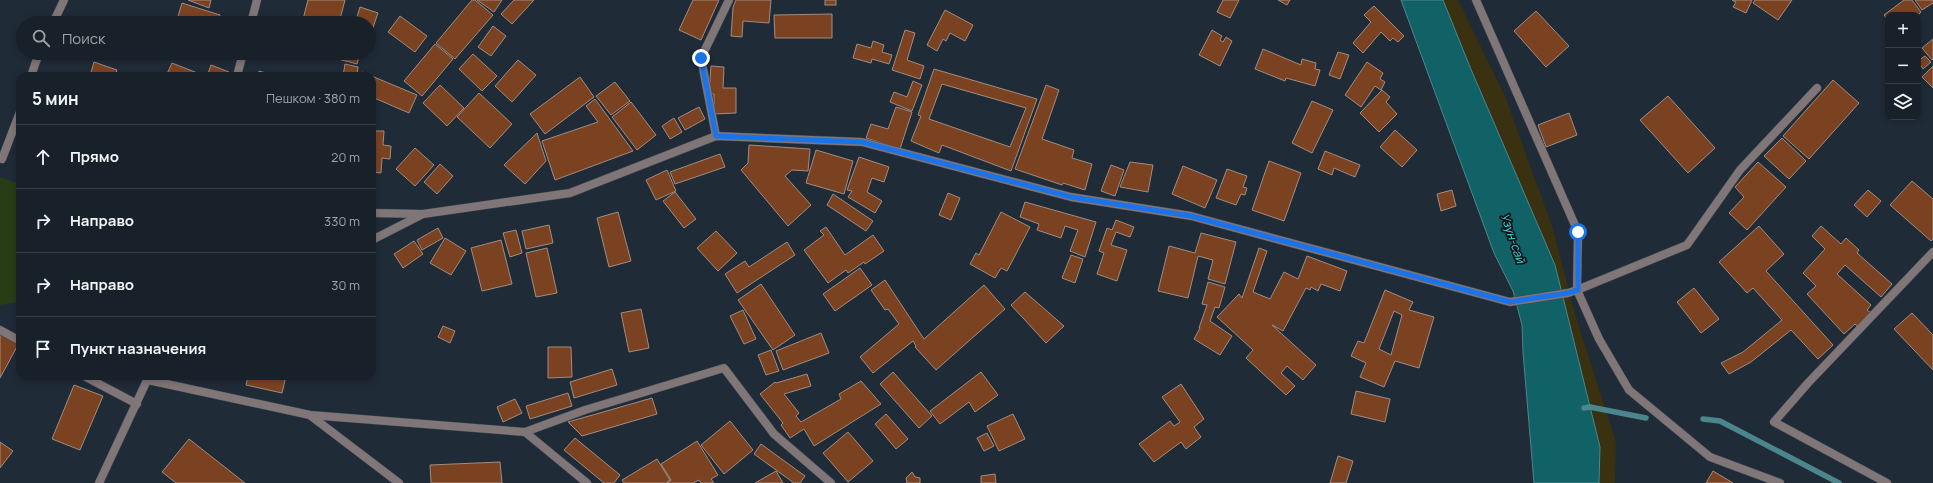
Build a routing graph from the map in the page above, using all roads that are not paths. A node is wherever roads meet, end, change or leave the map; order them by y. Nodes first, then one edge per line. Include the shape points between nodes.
1 (64, 0) edge
2 (257, 0) edge
3 (729, 0) edge
4 (1476, 0) edge
5 (56, 16) edge
6 (253, 16) edge
7 (37, 60) edge
8 (241, 60) edge
9 (32, 72) edge
10 (238, 72) edge
11 (1816, 88) dead end
12 (16, 122) edge
13 (716, 136) junction
14 (2, 159) dead end
15 (376, 213) edge
16 (424, 214) junction
17 (376, 238) edge
18 (1933, 252) edge
19 (1578, 290) junction
20 (0, 330) edge
21 (16, 339) edge
22 (92, 380) edge
23 (148, 380) edge
24 (158, 380) edge
25 (137, 404) junction
26 (310, 415) junction
27 (525, 432) junction
28 (99, 483) edge
29 (399, 483) edge
30 (587, 483) edge
31 (831, 483) edge
32 (1780, 483) edge
33 (1886, 483) edge

1 - 5 street
2 - 6 street
3 - 13 street via 701,58
4 - 19 street via 1578,232
7 - 9 street
8 - 10 street
11 - 19 street via 1740,170 1687,245
12 - 14 street
13 - 16 street via 570,193
13 - 19 street via 862,142 1071,197 1191,216 1510,302
15 - 16 street
16 - 17 street
18 - 33 street via 1808,382 1774,422
19 - 32 street via 1599,339 1629,390 1710,457
20 - 21 street
22 - 25 street
23 - 25 street
24 - 26 street
25 - 28 street
26 - 27 street
26 - 29 street
27 - 30 street
27 - 31 street via 585,410 724,368 774,434

